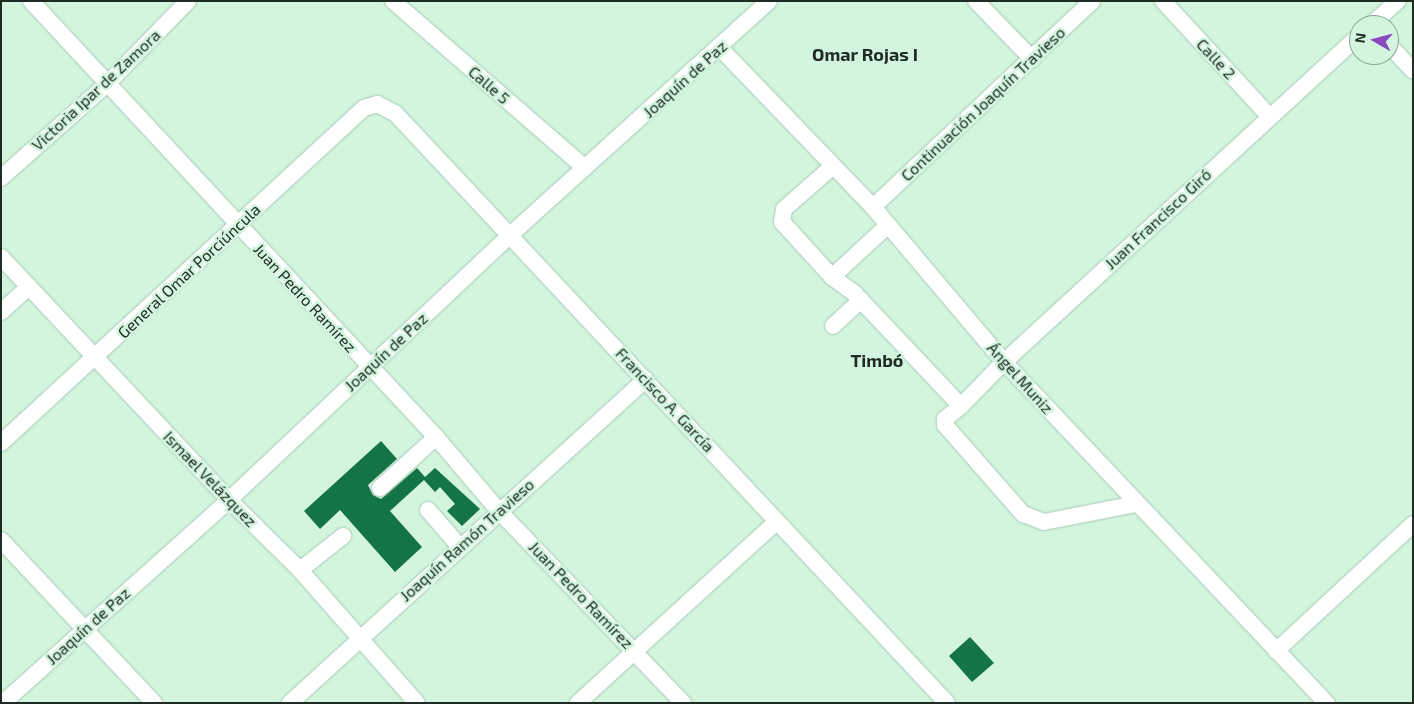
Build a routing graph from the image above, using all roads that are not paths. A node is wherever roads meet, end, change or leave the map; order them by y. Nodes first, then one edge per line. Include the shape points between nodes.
1 (31, 1) edge
2 (188, 1) edge
3 (393, 1) edge
4 (769, 1) edge
5 (976, 1) edge
6 (1092, 1) edge
7 (1163, 1) edge
8 (1398, 1) edge
9 (1382, 15) edge
10 (1349, 45) edge
11 (720, 48) junction
12 (1399, 56) edge
13 (1032, 59) junction
14 (1413, 71) edge
15 (107, 84) junction
16 (377, 104) joint
17 (1269, 116) junction
18 (833, 166) junction
19 (585, 168) junction
20 (1, 178) edge
21 (873, 207) junction
22 (238, 226) junction
23 (887, 226) junction
24 (509, 236) junction
25 (1, 257) edge
26 (832, 277) junction
27 (29, 287) junction
28 (860, 300) junction
29 (1, 312) edge
30 (833, 326) dead end
31 (94, 358) junction
32 (1004, 362) junction
33 (369, 367) junction
34 (646, 379) junction
35 (961, 406) junction
36 (436, 437) junction
37 (1, 443) edge
38 (380, 488) dead end
39 (229, 500) junction
40 (1136, 504) junction
41 (428, 510) dead end
42 (499, 510) junction
43 (776, 522) junction
44 (1413, 524) edge
45 (343, 536) dead end
46 (1, 540) edge
47 (460, 547) junction
48 (300, 570) junction
49 (85, 629) junction
50 (360, 639) junction
51 (635, 650) junction
52 (1276, 651) junction
53 (938, 699) edge
54 (3, 703) edge
55 (154, 703) edge
56 (290, 703) edge
57 (417, 703) edge
58 (578, 703) edge
59 (683, 703) edge
60 (1327, 703) edge

1 - 15 street, Juan Pedro Ramírez
2 - 15 street, Victoria Ipar de Zamora
3 - 19 street, Calle 5
4 - 11 street, Joaquín de Paz
5 - 13 street
6 - 13 street, Continuación Joaquín Travieso
7 - 17 street, Calle 2
8 - 9 street
10 - 17 street, Juan Francisco Giró
11 - 18 street, Ángel Muniz
11 - 19 street, Joaquín de Paz
12 - 14 street
13 - 21 street, Continuación Joaquín Travieso
15 - 20 street, Victoria Ipar de Zamora
15 - 22 street, Juan Pedro Ramírez
16 - 22 street, General Omar Porciúncula via 364,108
16 - 24 street, Francisco A. García via 395,113
17 - 32 street, Juan Francisco Giró
18 - 21 street, Ángel Muniz
18 - 26 street via 784,209 782,222
19 - 24 street, Joaquín de Paz
21 - 23 street, Ángel Muniz
22 - 31 street, General Omar Porciúncula
22 - 33 street, Juan Pedro Ramírez
23 - 26 street
23 - 32 street, Ángel Muniz
24 - 33 street, Joaquín de Paz
24 - 34 street, Francisco A. García
25 - 27 street, Ismael Velázquez
26 - 28 street
27 - 29 street
27 - 31 street, Ismael Velázquez
28 - 30 street
28 - 35 street
31 - 37 street, General Omar Porciúncula
31 - 39 street, Ismael Velázquez
32 - 35 street, Juan Francisco Giró
32 - 40 street, Ángel Muniz
33 - 36 street, Juan Pedro Ramírez
33 - 39 street, Joaquín de Paz
34 - 42 street, Joaquín Ramón Travieso
34 - 43 street, Francisco A. García
35 - 40 street, Juan Francisco Giró via 945,419 945,424 1024,514 1035,521
36 - 38 street
36 - 42 street, Juan Pedro Ramírez
39 - 48 street, Ismael Velázquez
39 - 49 street, Joaquín de Paz
40 - 52 street, Ángel Muniz
41 - 47 street
42 - 47 street, Joaquín Ramón Travieso
42 - 51 street, Juan Pedro Ramírez
43 - 51 street
43 - 53 street, Francisco A. García
44 - 52 street
45 - 48 street
46 - 49 street
47 - 50 street, Joaquín Ramón Travieso
48 - 50 street, Ismael Velázquez
49 - 54 street, Joaquín de Paz
49 - 55 street
50 - 56 street, Joaquín Ramón Travieso
50 - 57 street, Ismael Velázquez
51 - 58 street
51 - 59 street, Juan Pedro Ramírez
52 - 60 street, Ángel Muniz

